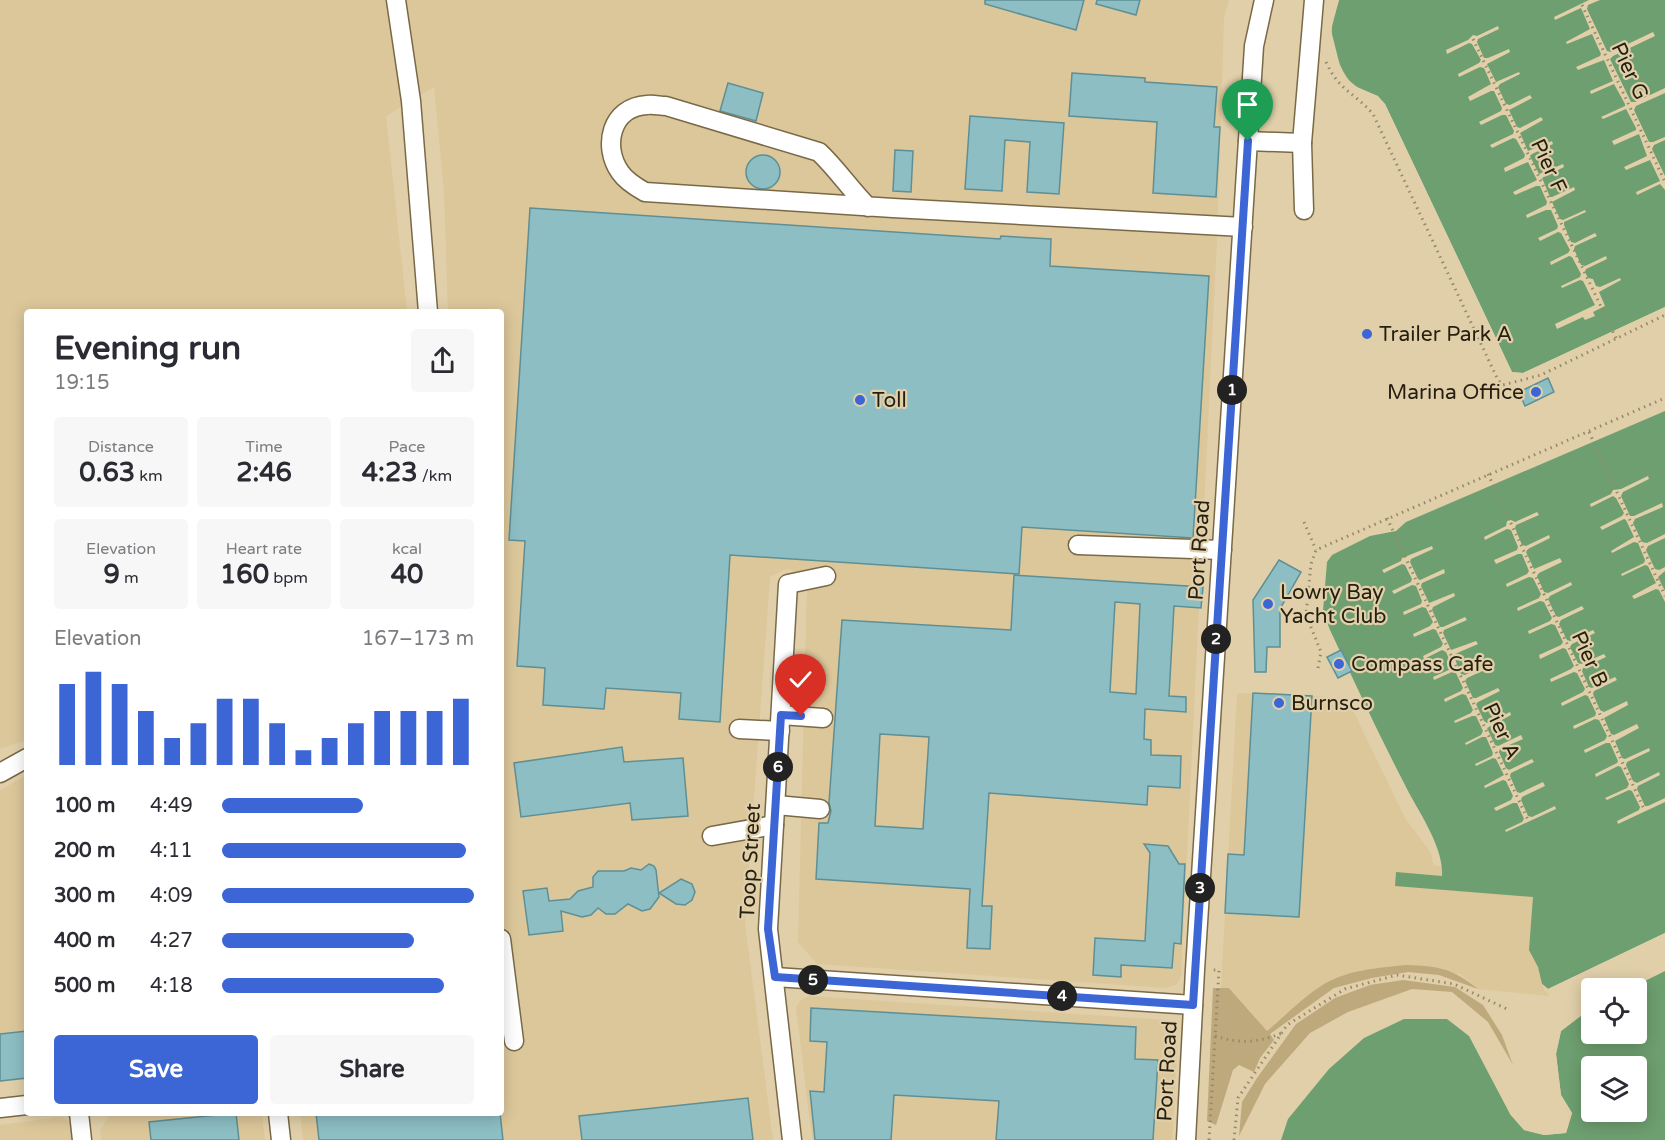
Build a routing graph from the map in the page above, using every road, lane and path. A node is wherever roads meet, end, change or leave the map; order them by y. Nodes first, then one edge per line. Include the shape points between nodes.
1 (396, 0) edge
2 (1264, 0) edge
3 (1314, 0) edge
4 (1582, 5) dead end
5 (1311, 31) junction
6 (1473, 39) dead end
7 (1248, 141) junction
8 (1302, 143) junction
9 (1665, 182) edge
10 (868, 207) junction
11 (1304, 210) dead end
12 (1243, 227) junction
13 (428, 309) edge
14 (1665, 315) edge
15 (1616, 338) junction
16 (1665, 398) edge
17 (1588, 432) junction
18 (1488, 474) junction
19 (1387, 518) junction
20 (1304, 522) dead end
21 (1078, 545) dead end
22 (1222, 550) junction
23 (1316, 550) junction
24 (826, 576) dead end
25 (1665, 596) edge
26 (1318, 668) dead end
27 (823, 718) dead end
28 (780, 723) junction
29 (739, 729) dead end
30 (24, 760) edge
31 (0, 773) edge
32 (776, 805) junction
33 (820, 809) dead end
34 (1644, 809) dead end
35 (1528, 820) dead end
36 (774, 825) junction
37 (712, 836) dead end
38 (504, 963) edge
39 (1195, 970) junction
40 (775, 977) junction
41 (1193, 1005) junction
42 (1509, 1010) dead end
43 (1282, 1033) junction
44 (1215, 1036) junction
45 (514, 1041) dead end
46 (24, 1105) edge
47 (0, 1108) edge
48 (79, 1116) edge
49 (278, 1116) edge
50 (82, 1140) edge
51 (281, 1140) edge
52 (792, 1140) edge
53 (1186, 1140) edge
54 (1209, 1140) edge
55 (1234, 1140) edge

1 - 13 street via 411,101
2 - 7 street, Port Road via 1254,46
3 - 5 street
4 - 9 path, Pier G
5 - 8 street
5 - 15 path via 1341,87 1373,114 1498,380 1503,385 1541,375
6 - 15 path, Pier F
7 - 8 street
7 - 12 street, Port Road
8 - 11 street
10 - 10 street via 645,192 621,173 610,151 611,134 618,119 631,110 646,105 666,106 819,152
10 - 12 street
12 - 22 street, Port Road
14 - 15 path
16 - 17 path
17 - 18 path
17 - 25 path
18 - 19 path
18 - 34 path, Pier B
19 - 23 path
19 - 35 path, Pier A
20 - 23 path
21 - 22 street
22 - 39 street, Port Road
23 - 26 path via 1306,615 1321,652
24 - 28 street, Toop Street via 788,584
27 - 28 street
28 - 29 street
28 - 32 street, Toop Street
30 - 31 street
32 - 33 street
32 - 36 street, Toop Street
36 - 37 street
36 - 40 street, Toop Street via 768,929
38 - 45 street
39 - 41 street, Port Road
39 - 44 path via 1219,970
40 - 41 street
40 - 52 street, Toop Street
41 - 53 street, Port Road
42 - 43 path via 1454,984 1397,975 1345,989 1287,1025
43 - 44 path via 1253,1042
43 - 55 path via 1238,1098
44 - 54 path
46 - 47 street
48 - 50 street
49 - 51 street

